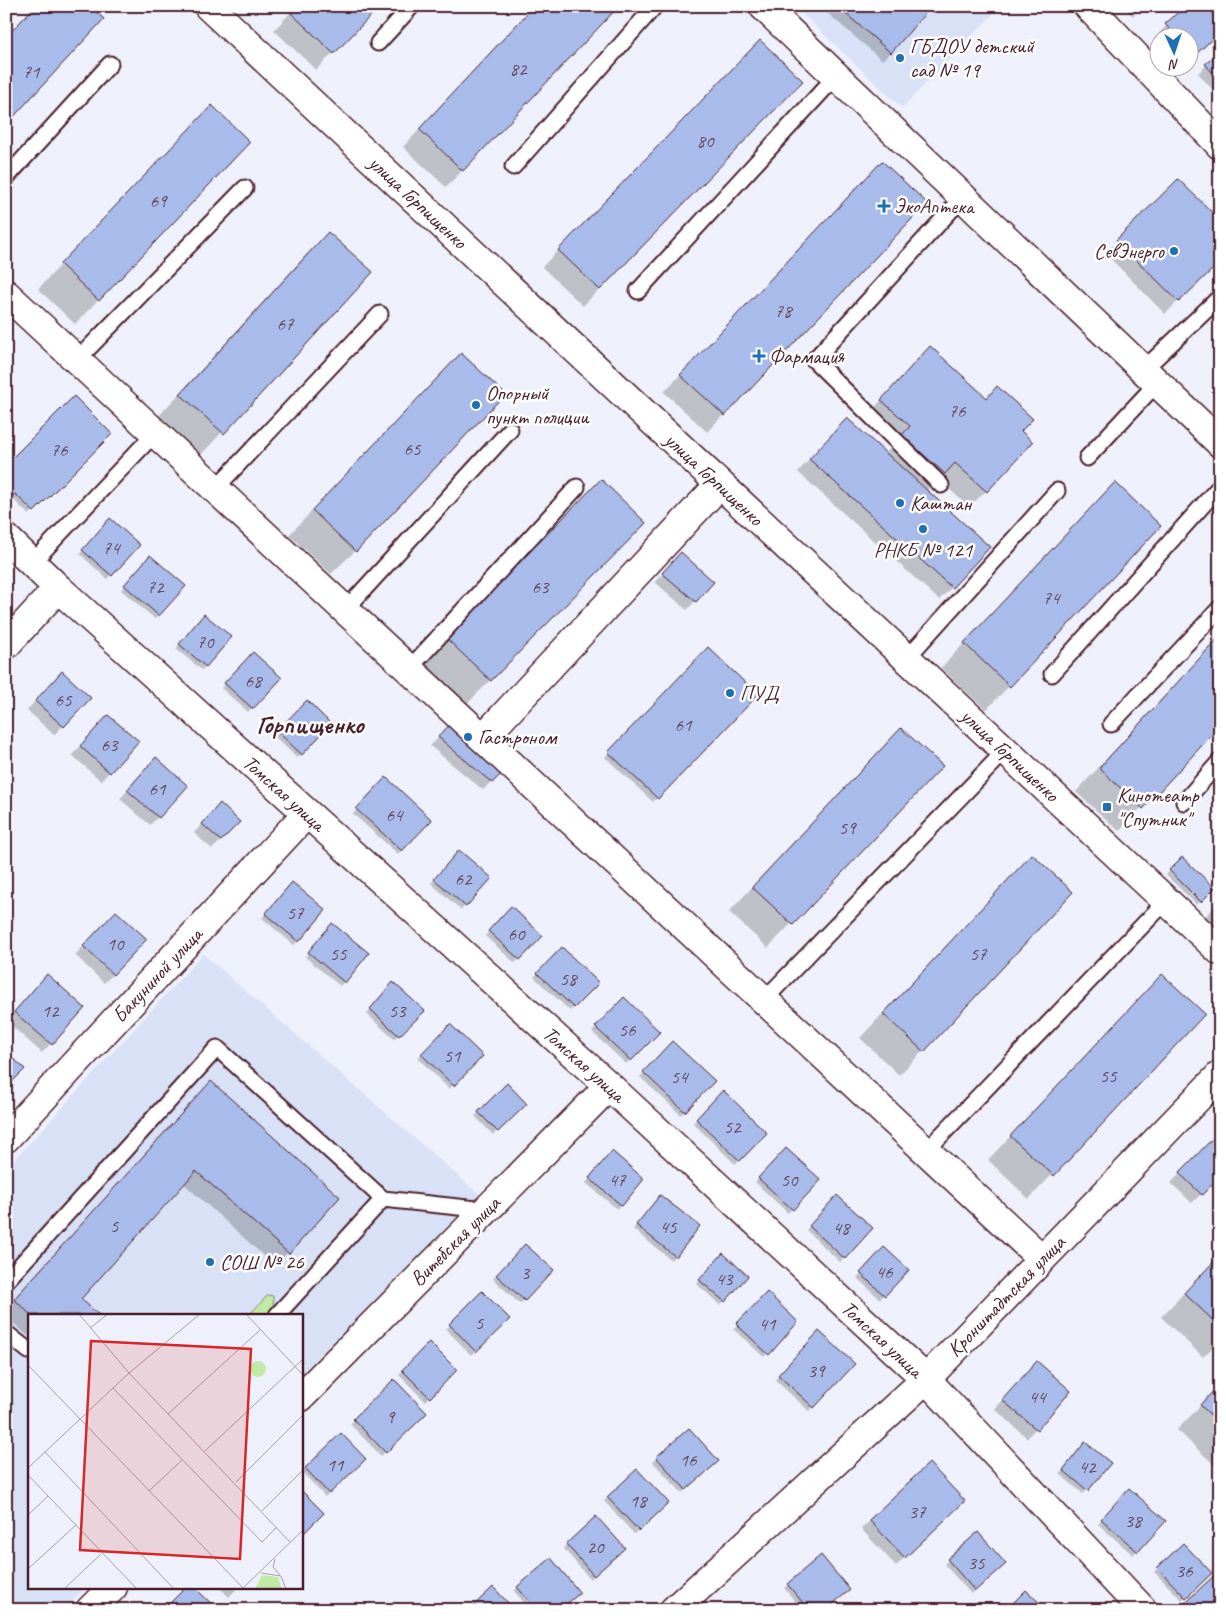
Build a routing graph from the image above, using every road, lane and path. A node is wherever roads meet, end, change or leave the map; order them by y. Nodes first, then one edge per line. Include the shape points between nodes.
1 (208, 6) edge
2 (412, 6) edge
3 (655, 6) edge
4 (763, 6) edge
5 (1088, 6) edge
6 (378, 43) dead end
7 (110, 64) dead end
8 (836, 76) junction
9 (1220, 146) edge
10 (513, 167) dead end
11 (6, 178) edge
12 (245, 188) dead end
13 (963, 197) junction
14 (638, 291) dead end
15 (6, 294) edge
16 (1220, 297) edge
17 (380, 314) dead end
18 (77, 360) junction
19 (1150, 376) junction
20 (510, 430) dead end
21 (155, 433) junction
22 (1220, 443) edge
23 (1086, 458) dead end
24 (720, 484) junction
25 (941, 485) dead end
26 (1220, 486) edge
27 (577, 487) dead end
28 (215, 489) junction
29 (1057, 491) dead end
30 (6, 538) edge
31 (32, 563) junction
32 (58, 588) junction
33 (1220, 608) edge
34 (344, 610) junction
35 (6, 645) edge
36 (906, 659) junction
37 (408, 669) junction
38 (1052, 674) dead end
39 (1111, 724) dead end
40 (483, 738) junction
41 (1005, 751) junction
42 (1220, 761) edge
43 (1184, 802) dead end
44 (307, 813) junction
45 (1166, 901) junction
46 (1220, 952) edge
47 (764, 1000) junction
48 (1220, 1075) edge
49 (609, 1086) junction
50 (6, 1138) edge
51 (926, 1151) junction
52 (384, 1199) junction
53 (486, 1210) junction
54 (1042, 1259) junction
55 (6, 1281) edge
56 (279, 1314) edge
57 (6, 1333) edge
58 (28, 1350) edge
59 (926, 1379) junction
60 (302, 1396) edge
61 (112, 1588) edge
62 (90, 1610) edge
63 (674, 1610) edge
64 (1144, 1610) edge

1 - 24 street, улица Горпищенко
2 - 6 lane
3 - 10 lane
4 - 8 street
5 - 9 street
7 - 11 lane
8 - 13 street
8 - 14 lane
12 - 18 lane
13 - 19 street
13 - 25 lane via 814,360
15 - 18 street
16 - 19 lane
17 - 28 lane
18 - 21 street
19 - 22 street
19 - 23 lane
20 - 34 lane
21 - 28 street
21 - 31 lane
24 - 36 street, улица Горпищенко
24 - 40 street
26 - 38 lane
27 - 37 lane
28 - 34 street
29 - 36 lane
30 - 31 street, Томская улица
31 - 32 street, Томская улица
32 - 35 street
32 - 44 street, Томская улица
33 - 39 lane
34 - 37 street
36 - 41 street, улица Горпищенко
37 - 40 street
40 - 47 street
41 - 45 street, улица Горпищенко
41 - 47 lane
42 - 43 lane
44 - 49 street, Томская улица
44 - 50 street, Бакуниной улица
45 - 46 street, улица Горпищенко
45 - 51 lane
47 - 51 street
48 - 54 street, Кронштадтская улица
49 - 53 street, Витебская улица
49 - 59 street, Томская улица
51 - 54 street
52 - 53 lane
52 - 55 lane via 217,1048
52 - 56 lane
53 - 60 street, Витебская улица
54 - 59 street, Кронштадтская улица
57 - 58 lane
59 - 63 street, Кронштадтская улица
59 - 64 street, Томская улица
61 - 62 street

